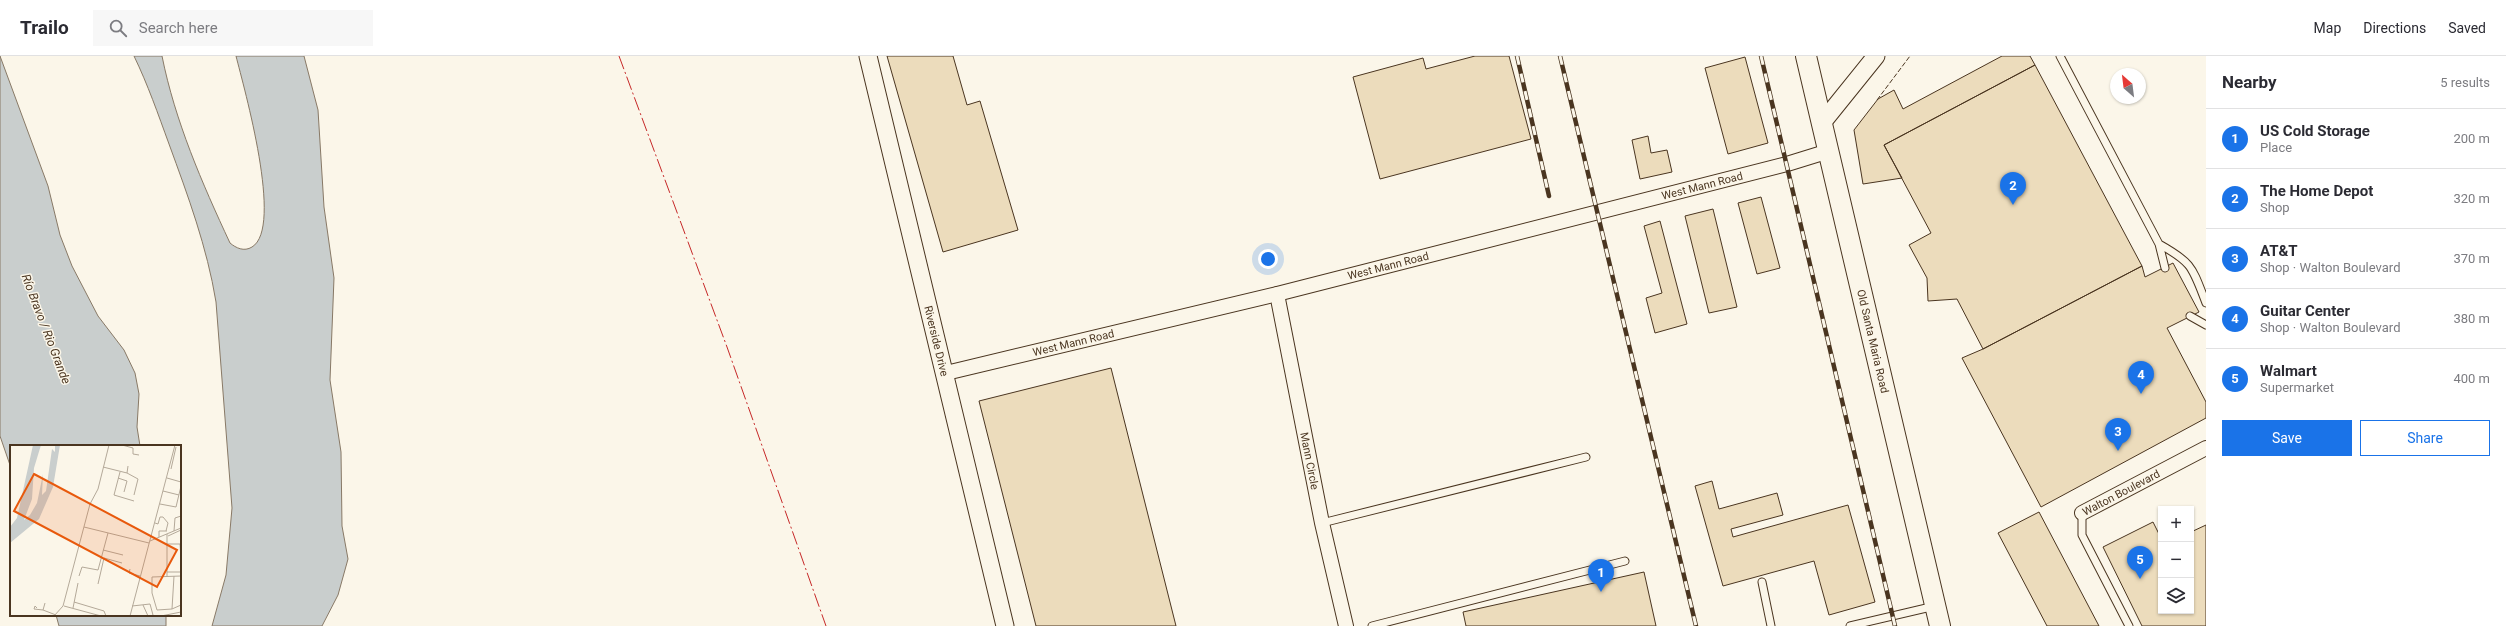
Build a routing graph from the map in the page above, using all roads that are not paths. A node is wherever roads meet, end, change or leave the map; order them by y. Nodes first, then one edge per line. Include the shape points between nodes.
1 (868, 56) edge
2 (1806, 56) edge
3 (1876, 56) edge
4 (2060, 56) edge
5 (1822, 124) junction
6 (1829, 151) junction
7 (2159, 244) junction
8 (2165, 268) dead end
9 (1277, 294) junction
10 (2206, 303) edge
11 (2190, 316) dead end
12 (2206, 325) edge
13 (946, 373) junction
14 (2206, 448) edge
15 (1586, 457) dead end
16 (2082, 513) joint
17 (1322, 523) junction
18 (1625, 561) dead end
19 (1762, 582) dead end
20 (1935, 606) junction
21 (1390, 623) edge
22 (1005, 626) edge
23 (1346, 626) edge
24 (1372, 626) edge
25 (1771, 626) edge
26 (1850, 626) edge
27 (1940, 626) edge
28 (2129, 626) edge

1 - 13 street, Riverside Drive
2 - 5 main road, Old Santa Maria Road
3 - 5 street
4 - 7 lane
5 - 6 main road, Old Santa Maria Road
6 - 9 street, West Mann Road via 1787,164
6 - 20 main road, Old Santa Maria Road
7 - 8 lane
7 - 10 lane via 2183,258 2196,274
9 - 13 street, West Mann Road
9 - 17 street, Mann Circle
11 - 12 lane
13 - 22 street, Riverside Drive
14 - 16 street, Walton Boulevard
15 - 17 lane
16 - 28 lane, Walton Boulevard via 2082,535
17 - 23 street, Mann Circle
18 - 21 lane
19 - 25 lane
20 - 26 lane
20 - 27 main road, Old Santa Maria Road
21 - 24 lane

